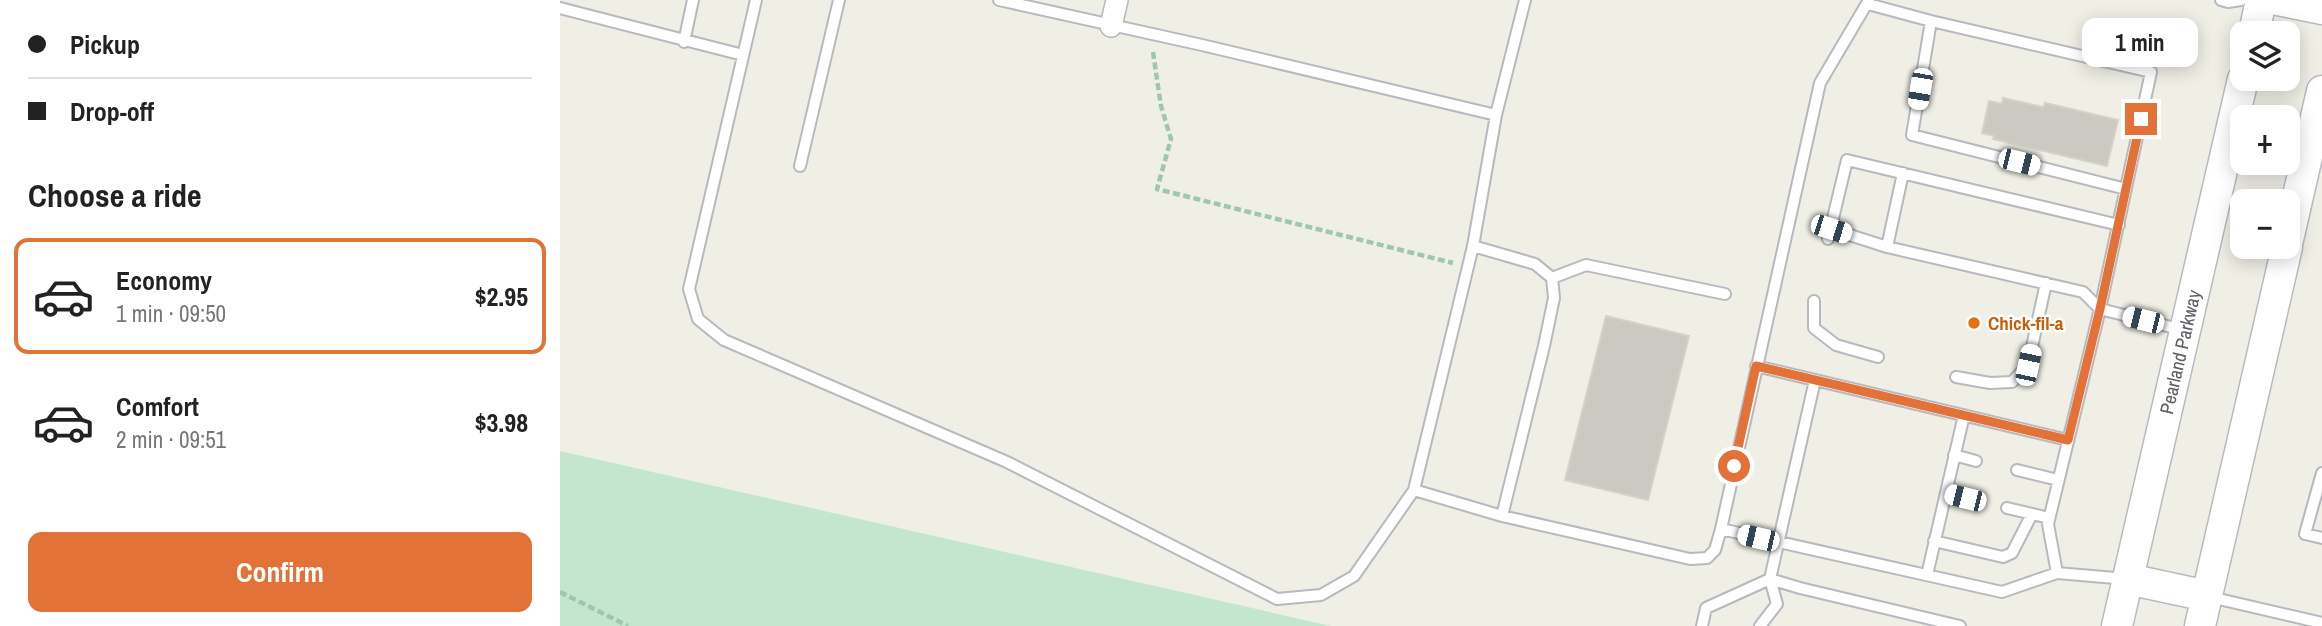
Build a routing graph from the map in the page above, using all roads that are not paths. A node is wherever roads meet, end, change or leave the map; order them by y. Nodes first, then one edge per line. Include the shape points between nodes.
1 (693, 0) edge
2 (756, 0) edge
3 (839, 0) edge
4 (999, 0) edge
5 (1117, 0) edge
6 (1525, 0) edge
7 (2221, 0) edge
8 (2241, 0) edge
9 (2262, 0) edge
10 (2278, 0) edge
11 (1868, 2) edge
12 (560, 8) edge
13 (2322, 9) edge
14 (1931, 21) junction
15 (2257, 21) edge
16 (1111, 26) junction
17 (684, 42) junction
18 (743, 55) junction
19 (2240, 91) edge
20 (2322, 92) edge
21 (1496, 115) junction
22 (800, 166) dead end
23 (1903, 173) junction
24 (2126, 189) junction
25 (2300, 189) edge
26 (2119, 225) junction
27 (1473, 246) junction
28 (1887, 247) junction
29 (2284, 259) edge
30 (1552, 278) junction
31 (2046, 283) junction
32 (1725, 294) dead end
33 (1814, 301) dead end
34 (2100, 309) junction
35 (2186, 331) junction
36 (1878, 356) dead end
37 (1756, 366) junction
38 (1956, 377) dead end
39 (1815, 380) junction
40 (1964, 415) junction
41 (2068, 440) junction
42 (1954, 455) junction
43 (1976, 461) dead end
44 (2017, 470) dead end
45 (2322, 472) edge
46 (2058, 480) junction
47 (1414, 490) junction
48 (1946, 493) junction
49 (1965, 498) dead end
50 (2007, 508) dead end
51 (2032, 514) junction
52 (1502, 516) junction
53 (2049, 518) junction
54 (1721, 529) junction
55 (2322, 538) edge
56 (1934, 541) junction
57 (1777, 542) junction
58 (2057, 573) junction
59 (1927, 575) junction
60 (1770, 579) junction
61 (2128, 579) junction
62 (2207, 596) junction
63 (2322, 623) edge
64 (1702, 626) edge
65 (1760, 626) edge
66 (1960, 626) edge
67 (2117, 626) edge
68 (2200, 626) edge

1 - 17 lane
2 - 18 lane
3 - 22 lane
4 - 16 lane
5 - 16 street
6 - 21 lane
7 - 8 lane
9 - 15 main road
10 - 13 main road
11 - 14 lane
11 - 37 lane via 1820,83
12 - 17 lane
14 - 24 lane via 1912,135
14 - 24 lane via 2151,72
16 - 21 lane
17 - 18 lane
18 - 47 lane via 689,289 698,319 724,340 1007,462 1276,599 1321,595 1354,576
19 - 35 main road, Pearland Parkway
20 - 25 main road
21 - 27 lane
23 - 26 lane
23 - 28 lane
23 - 28 lane via 1847,160 1830,234
24 - 26 lane
26 - 34 lane
27 - 30 lane via 1535,264
27 - 47 lane
28 - 31 lane
29 - 62 main road
30 - 32 lane via 1586,264
30 - 52 lane via 1554,298 1544,346
31 - 34 lane via 2083,292
31 - 38 lane via 2028,365 2012,382
33 - 36 lane via 1814,328 1836,345
34 - 35 lane
34 - 41 lane
35 - 61 main road, Pearland Parkway
37 - 39 lane
37 - 54 lane
39 - 40 lane
39 - 57 lane
40 - 41 lane
40 - 42 lane
41 - 46 lane
42 - 43 lane
42 - 48 lane
44 - 46 lane
45 - 55 lane via 2305,534
46 - 53 lane
47 - 52 lane
48 - 49 lane
48 - 56 lane
50 - 51 lane
51 - 53 lane
51 - 56 lane via 2012,553 2003,557
52 - 54 lane via 1690,559 1707,558 1715,550
53 - 58 lane
54 - 57 lane
56 - 59 lane
57 - 59 lane
57 - 60 lane
58 - 59 lane via 2002,592
58 - 61 lane
60 - 64 lane via 1706,608
60 - 65 lane via 1777,604
60 - 66 lane
61 - 62 main road
61 - 67 main road, Pearland Parkway
62 - 63 lane
62 - 68 main road

